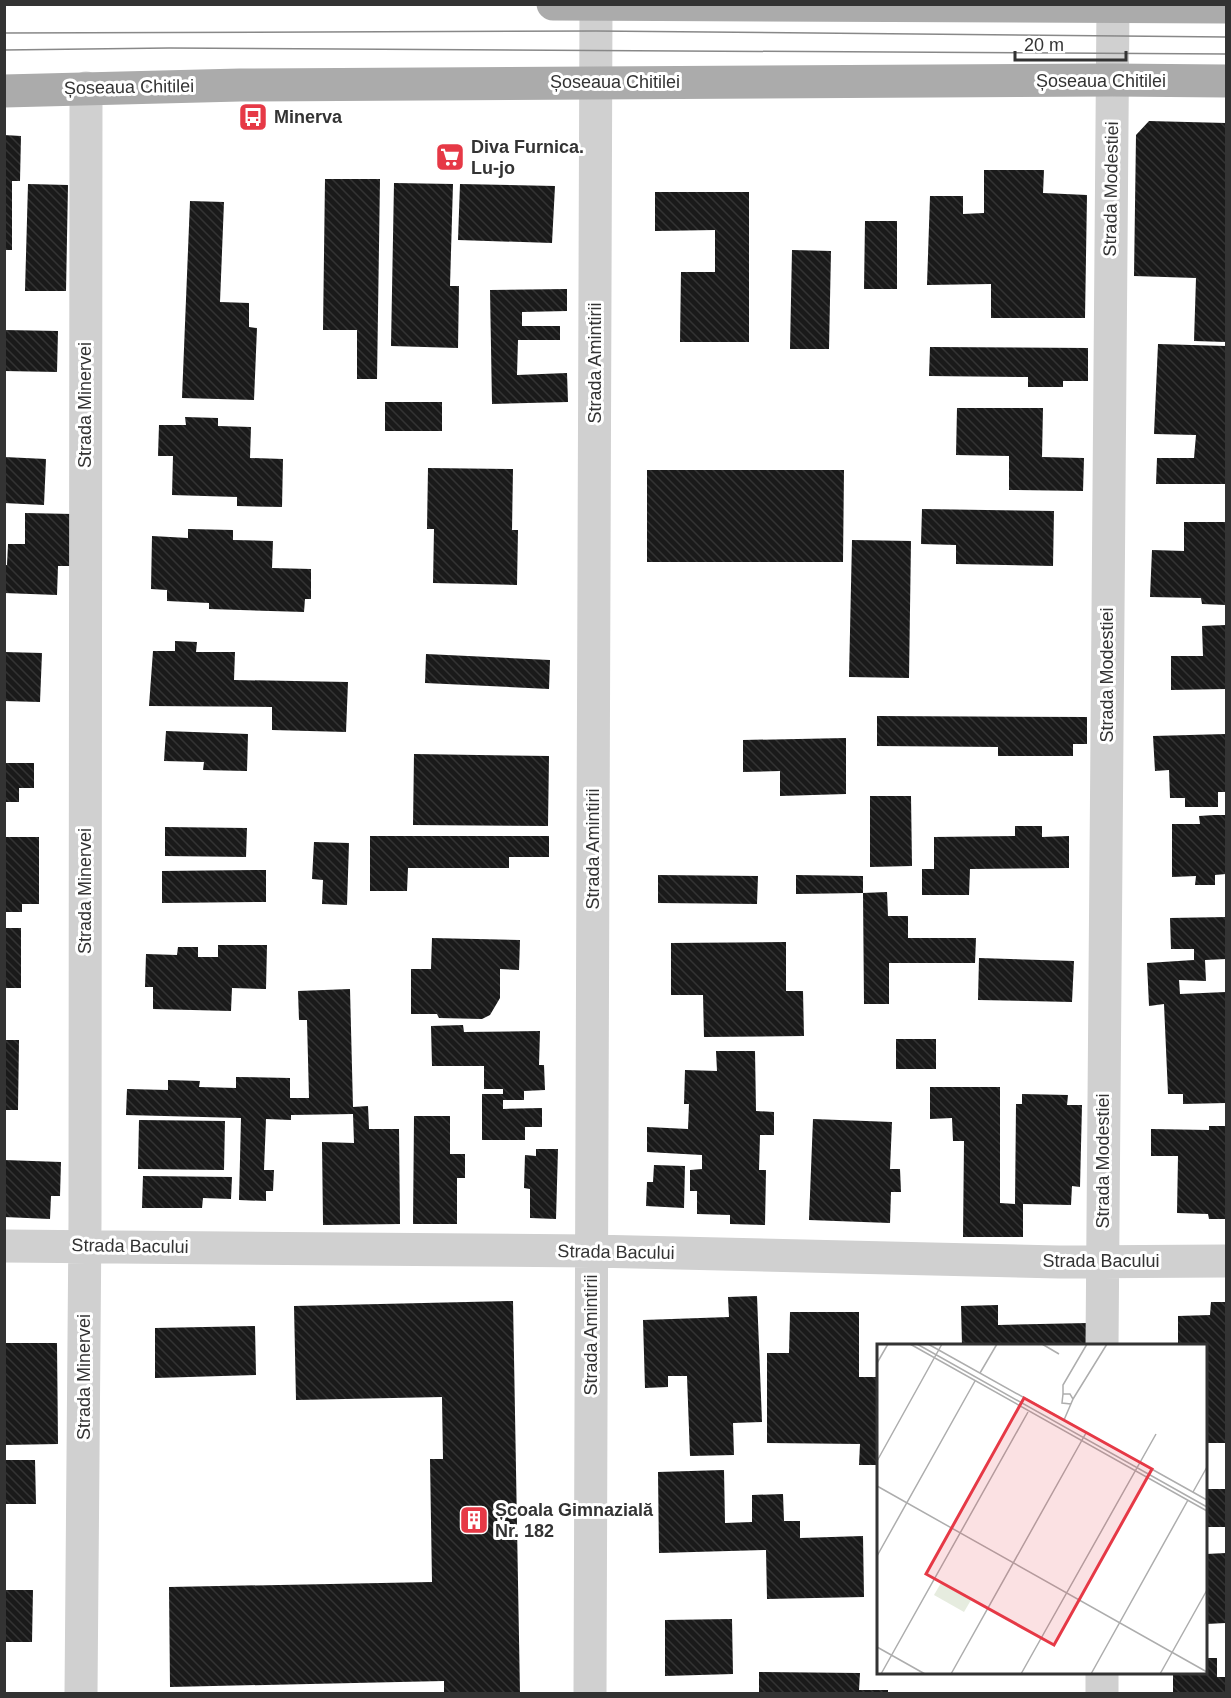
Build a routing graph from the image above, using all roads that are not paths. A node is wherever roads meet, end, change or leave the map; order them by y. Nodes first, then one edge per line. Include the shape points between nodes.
1 (553, 4) edge
2 (596, 5) edge
3 (1113, 6) edge
4 (1227, 7) edge
5 (1112, 80) junction
6 (1227, 81) edge
7 (595, 82) junction
8 (86, 88) junction
9 (4, 91) edge
10 (4, 1246) edge
11 (85, 1246) junction
12 (592, 1251) junction
13 (1102, 1261) junction
14 (1227, 1261) edge
15 (1102, 1344) edge
16 (1102, 1674) edge
17 (81, 1694) edge
18 (590, 1694) edge
19 (1102, 1694) edge

1 - 2 main road
2 - 3 main road
2 - 7 street, Strada Amintirii
3 - 4 main road
3 - 5 street, Strada Modestiei
5 - 6 main road, Șoseaua Chitilei
5 - 7 main road, Șoseaua Chitilei
5 - 13 street, Strada Modestiei
7 - 8 main road, Șoseaua Chitilei
7 - 12 street, Strada Amintirii
8 - 9 main road, Șoseaua Chitilei
8 - 11 street, Strada Minervei
10 - 11 street, Strada Bacului
11 - 12 street, Strada Bacului
11 - 17 street, Strada Minervei
12 - 13 street, Strada Bacului
12 - 18 street, Strada Amintirii
13 - 14 street, Strada Bacului
13 - 15 street, Strada Modestiei
16 - 19 street

